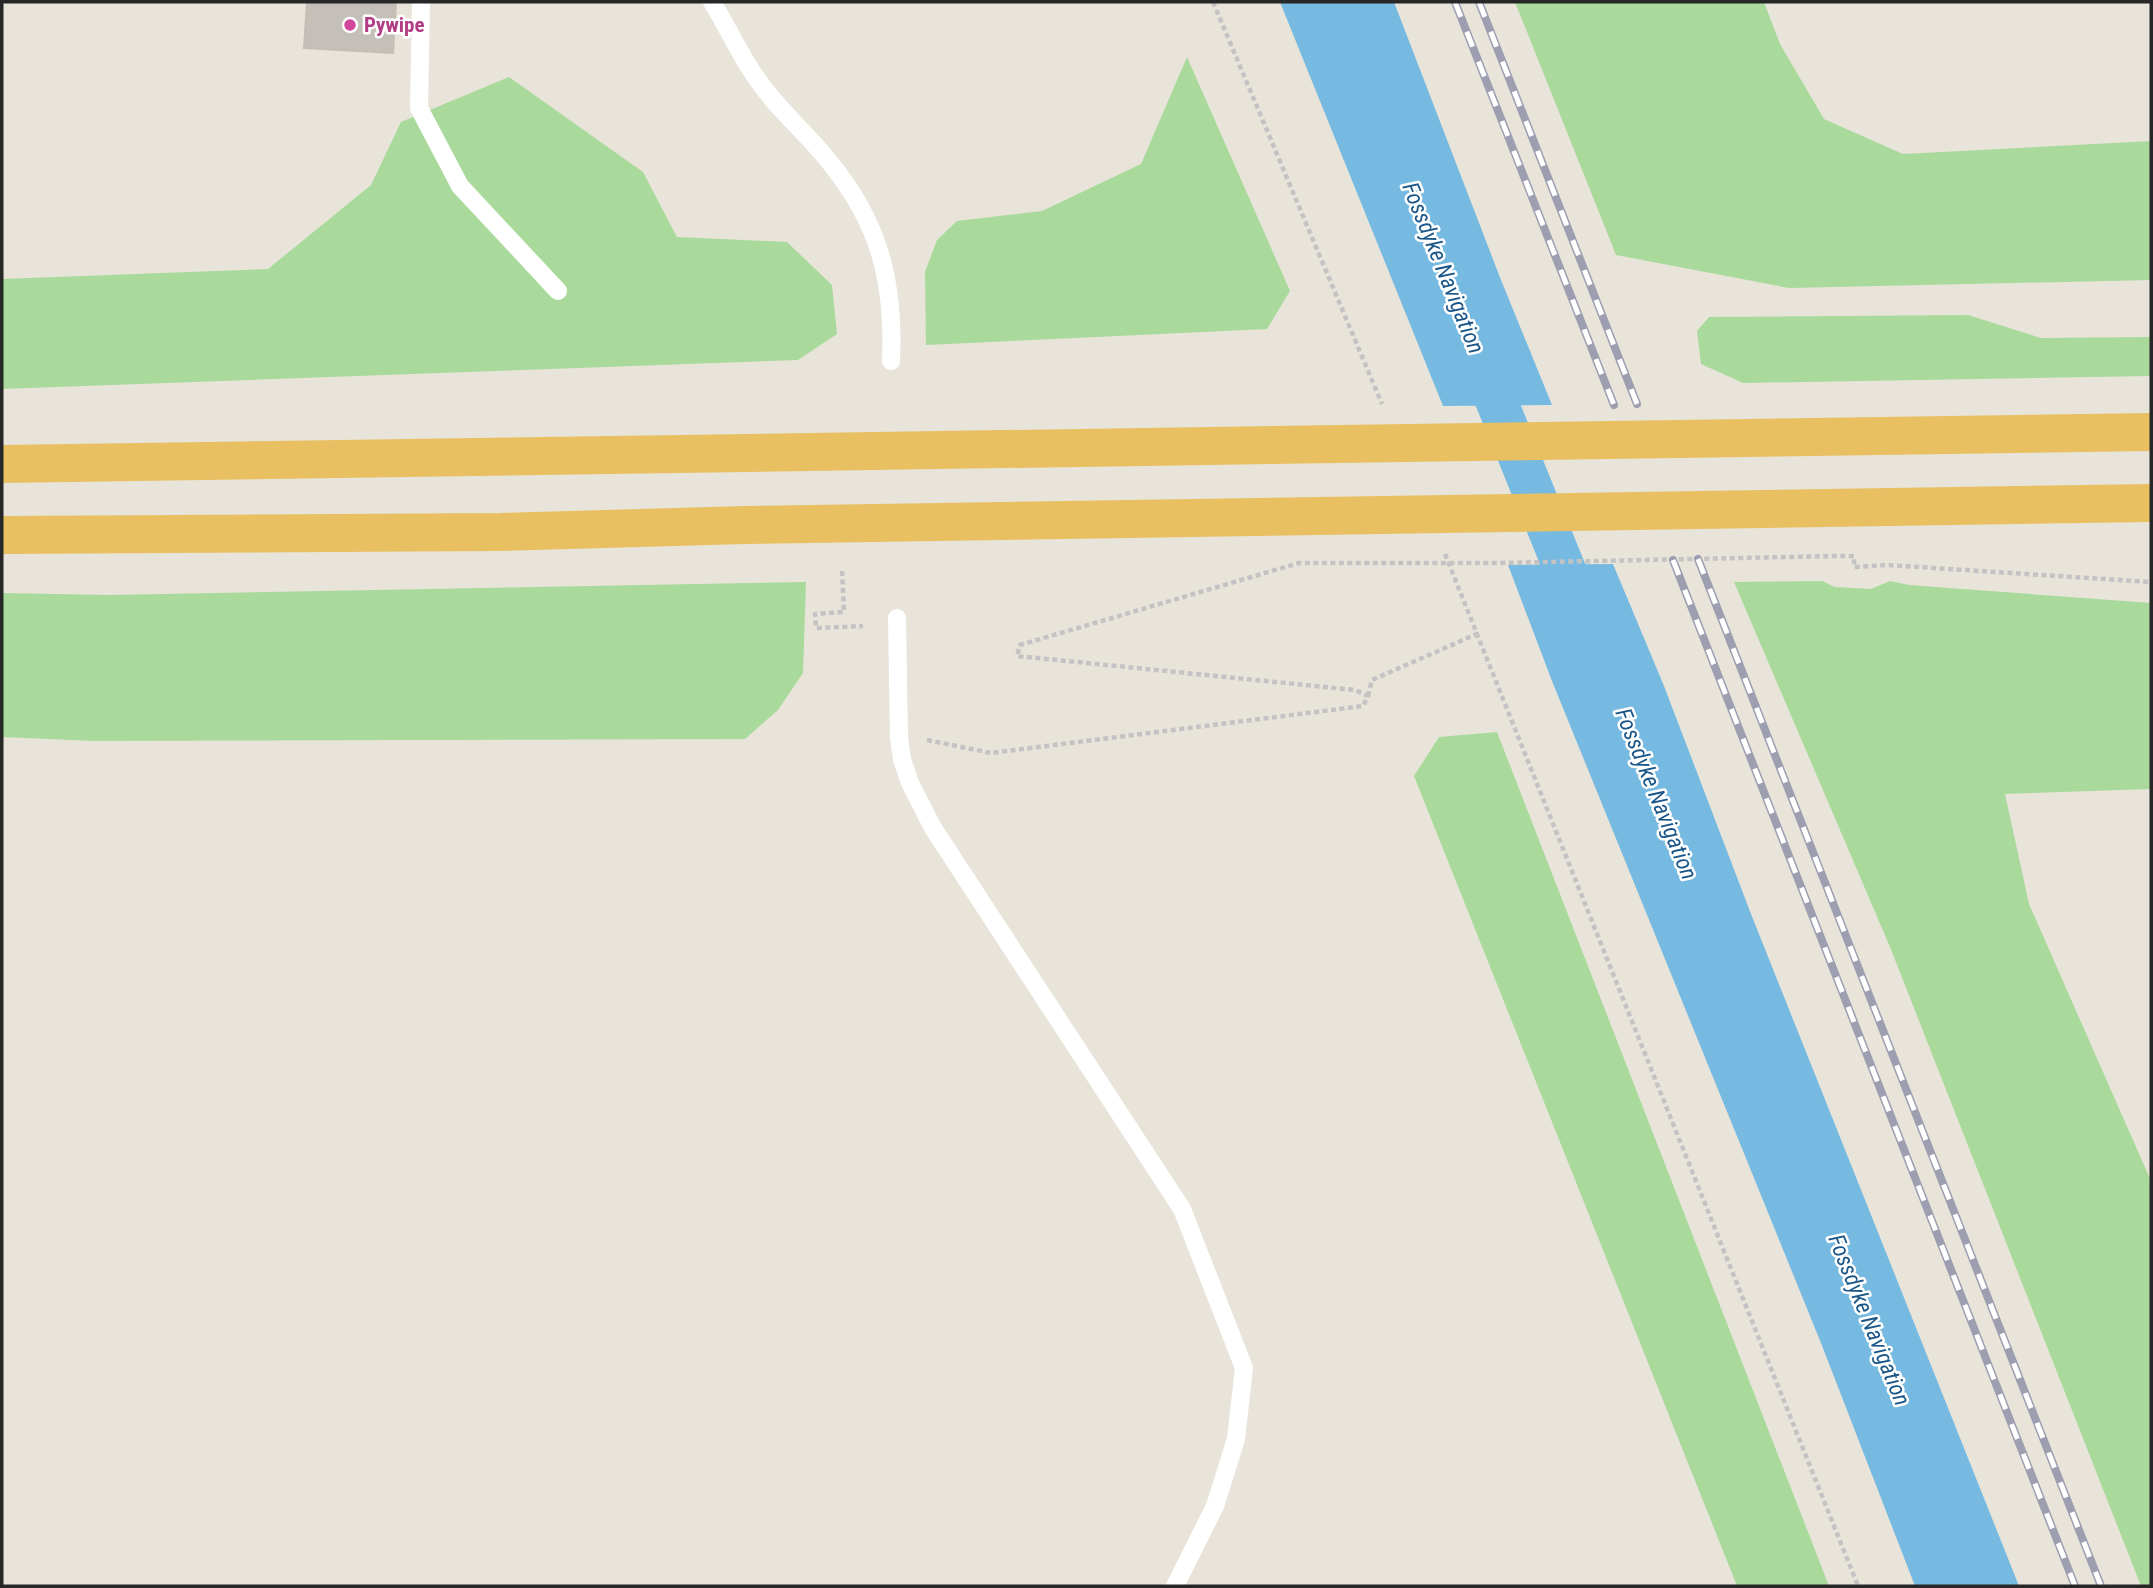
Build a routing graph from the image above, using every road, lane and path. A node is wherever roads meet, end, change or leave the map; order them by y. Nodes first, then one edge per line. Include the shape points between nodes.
1 (421, 2) edge
2 (712, 2) edge
3 (1213, 2) edge
4 (558, 291) dead end
5 (891, 361) dead end
6 (1386, 414) dead end
7 (2151, 432) edge
8 (2, 464) edge
9 (2151, 503) edge
10 (2, 535) edge
11 (1441, 543) dead end
12 (842, 571) dead end
13 (2151, 582) edge
14 (897, 618) dead end
15 (863, 626) dead end
16 (1479, 633) junction
17 (1368, 696) junction
18 (899, 738) junction
19 (1175, 1586) edge
20 (1858, 1586) edge

1 - 4 lane via 419,108 460,186
2 - 5 lane via 756,77 847,183 863,209 882,257 892,330
3 - 6 path
7 - 8 highway
9 - 10 highway via 745,524 499,532
11 - 16 path
12 - 15 path via 844,612 815,614 816,628
13 - 17 path via 1888,565 1854,567 1854,556 1299,563 1032,641 1020,645 1017,656 1355,690
14 - 18 lane
16 - 17 path via 1372,680
16 - 20 path
17 - 18 path via 1363,706 991,753
18 - 19 lane via 910,783 933,828 1182,1209 1244,1368 1236,1439 1215,1506

